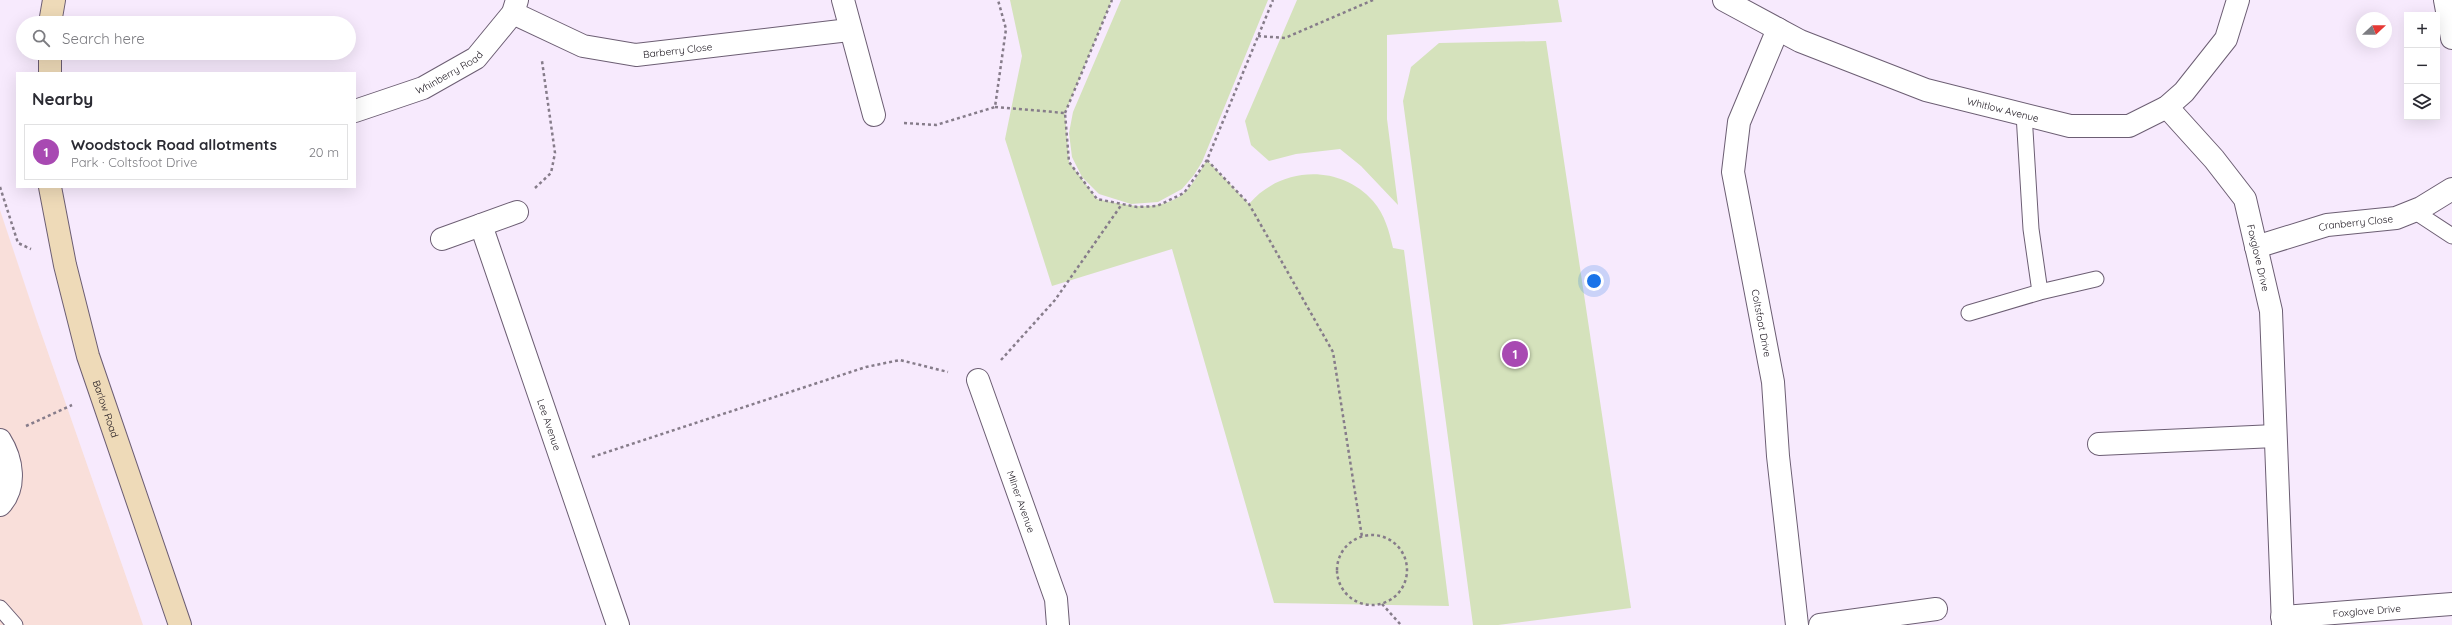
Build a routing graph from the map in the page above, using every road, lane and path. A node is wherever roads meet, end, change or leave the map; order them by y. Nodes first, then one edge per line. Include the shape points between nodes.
1 (54, 0) edge
2 (843, 0) edge
3 (998, 0) edge
4 (1112, 0) edge
5 (1273, 0) edge
6 (1373, 0) edge
7 (1724, 0) edge
8 (2238, 0) edge
9 (2445, 0) edge
10 (515, 7) edge
11 (51, 16) edge
12 (537, 23) junction
13 (1778, 29) junction
14 (849, 30) junction
15 (1258, 36) junction
16 (2452, 38) edge
17 (50, 60) edge
18 (50, 72) edge
19 (2167, 107) junction
20 (995, 108) junction
21 (356, 112) edge
22 (1065, 113) junction
23 (2024, 114) junction
24 (874, 115) joint
25 (1207, 160) junction
26 (0, 187) edge
27 (50, 188) edge
28 (2452, 189) edge
29 (1122, 204) junction
30 (2414, 211) junction
31 (517, 212) joint
32 (481, 225) junction
33 (2452, 236) edge
34 (442, 239) dead end
35 (2256, 247) junction
36 (64, 265) junction
37 (2096, 279) dead end
38 (2040, 292) junction
39 (1969, 313) dead end
40 (978, 380) junction
41 (100, 392) junction
42 (22, 428) dead end
43 (2275, 436) junction
44 (0, 440) edge
45 (2099, 444) dead end
46 (563, 467) junction
47 (0, 505) edge
48 (1362, 537) junction
49 (1382, 604) junction
50 (2452, 604) edge
51 (0, 608) edge
52 (1936, 609) dead end
53 (2282, 621) edge
54 (15, 625) edge
55 (180, 625) edge
56 (618, 625) edge
57 (1058, 625) edge
58 (1401, 625) edge
59 (1797, 625) edge
60 (1820, 625) edge

1 - 11 street
2 - 14 street
3 - 20 path via 1006,29
4 - 22 path
5 - 15 path
6 - 15 path via 1285,38
7 - 13 street, Whitlow Avenue
8 - 19 street, Whitlow Avenue via 2226,39 2184,92
9 - 16 street
10 - 12 street, Barberry Close
10 - 21 street, Whinberry Road via 476,58 423,88
12 - 14 street, Barberry Close via 583,46 636,55
12 - 31 path via 556,154 551,173 536,186
13 - 23 street, Whitlow Avenue via 1800,41 1926,90
13 - 59 street, Coltsfoot Drive via 1738,122 1733,172 1773,382 1778,456
14 - 24 street
15 - 25 path
17 - 18 street
19 - 23 street, Whitlow Avenue via 2129,126 2070,126
19 - 35 street, Foxglove Drive via 2214,159 2244,199
20 - 22 path
20 - 24 path via 936,125 897,122
22 - 29 path via 1069,162 1097,199
23 - 38 lane via 2031,228
25 - 29 path via 1184,193 1157,206 1137,207
25 - 48 path via 1249,204 1333,352
26 - 36 path via 18,243
27 - 36 street, Barlow Road
28 - 30 street, Cranberry Close
29 - 40 path via 1055,300 1009,352
30 - 33 lane
30 - 35 street, Cranberry Close via 2396,218 2326,225
31 - 32 street
32 - 34 street
32 - 46 street, Lee Avenue
35 - 43 street, Foxglove Drive via 2272,311
36 - 41 street, Barlow Road
37 - 38 lane
38 - 39 lane
40 - 46 path via 900,360 866,367
40 - 57 street, Milner Avenue via 1056,599
41 - 42 path
41 - 55 street, Barlow Road
43 - 45 street
43 - 53 street, Foxglove Drive
44 - 47 street via 8,452 11,468 10,486
46 - 56 street, Lee Avenue
48 - 49 path via 1374,535 1386,538 1396,545 1403,555 1406,572 1401,590
48 - 49 path via 1352,541 1342,554 1337,569 1338,580 1351,599 1371,606
49 - 58 path
50 - 53 street, Foxglove Drive
51 - 54 lane
52 - 60 street

